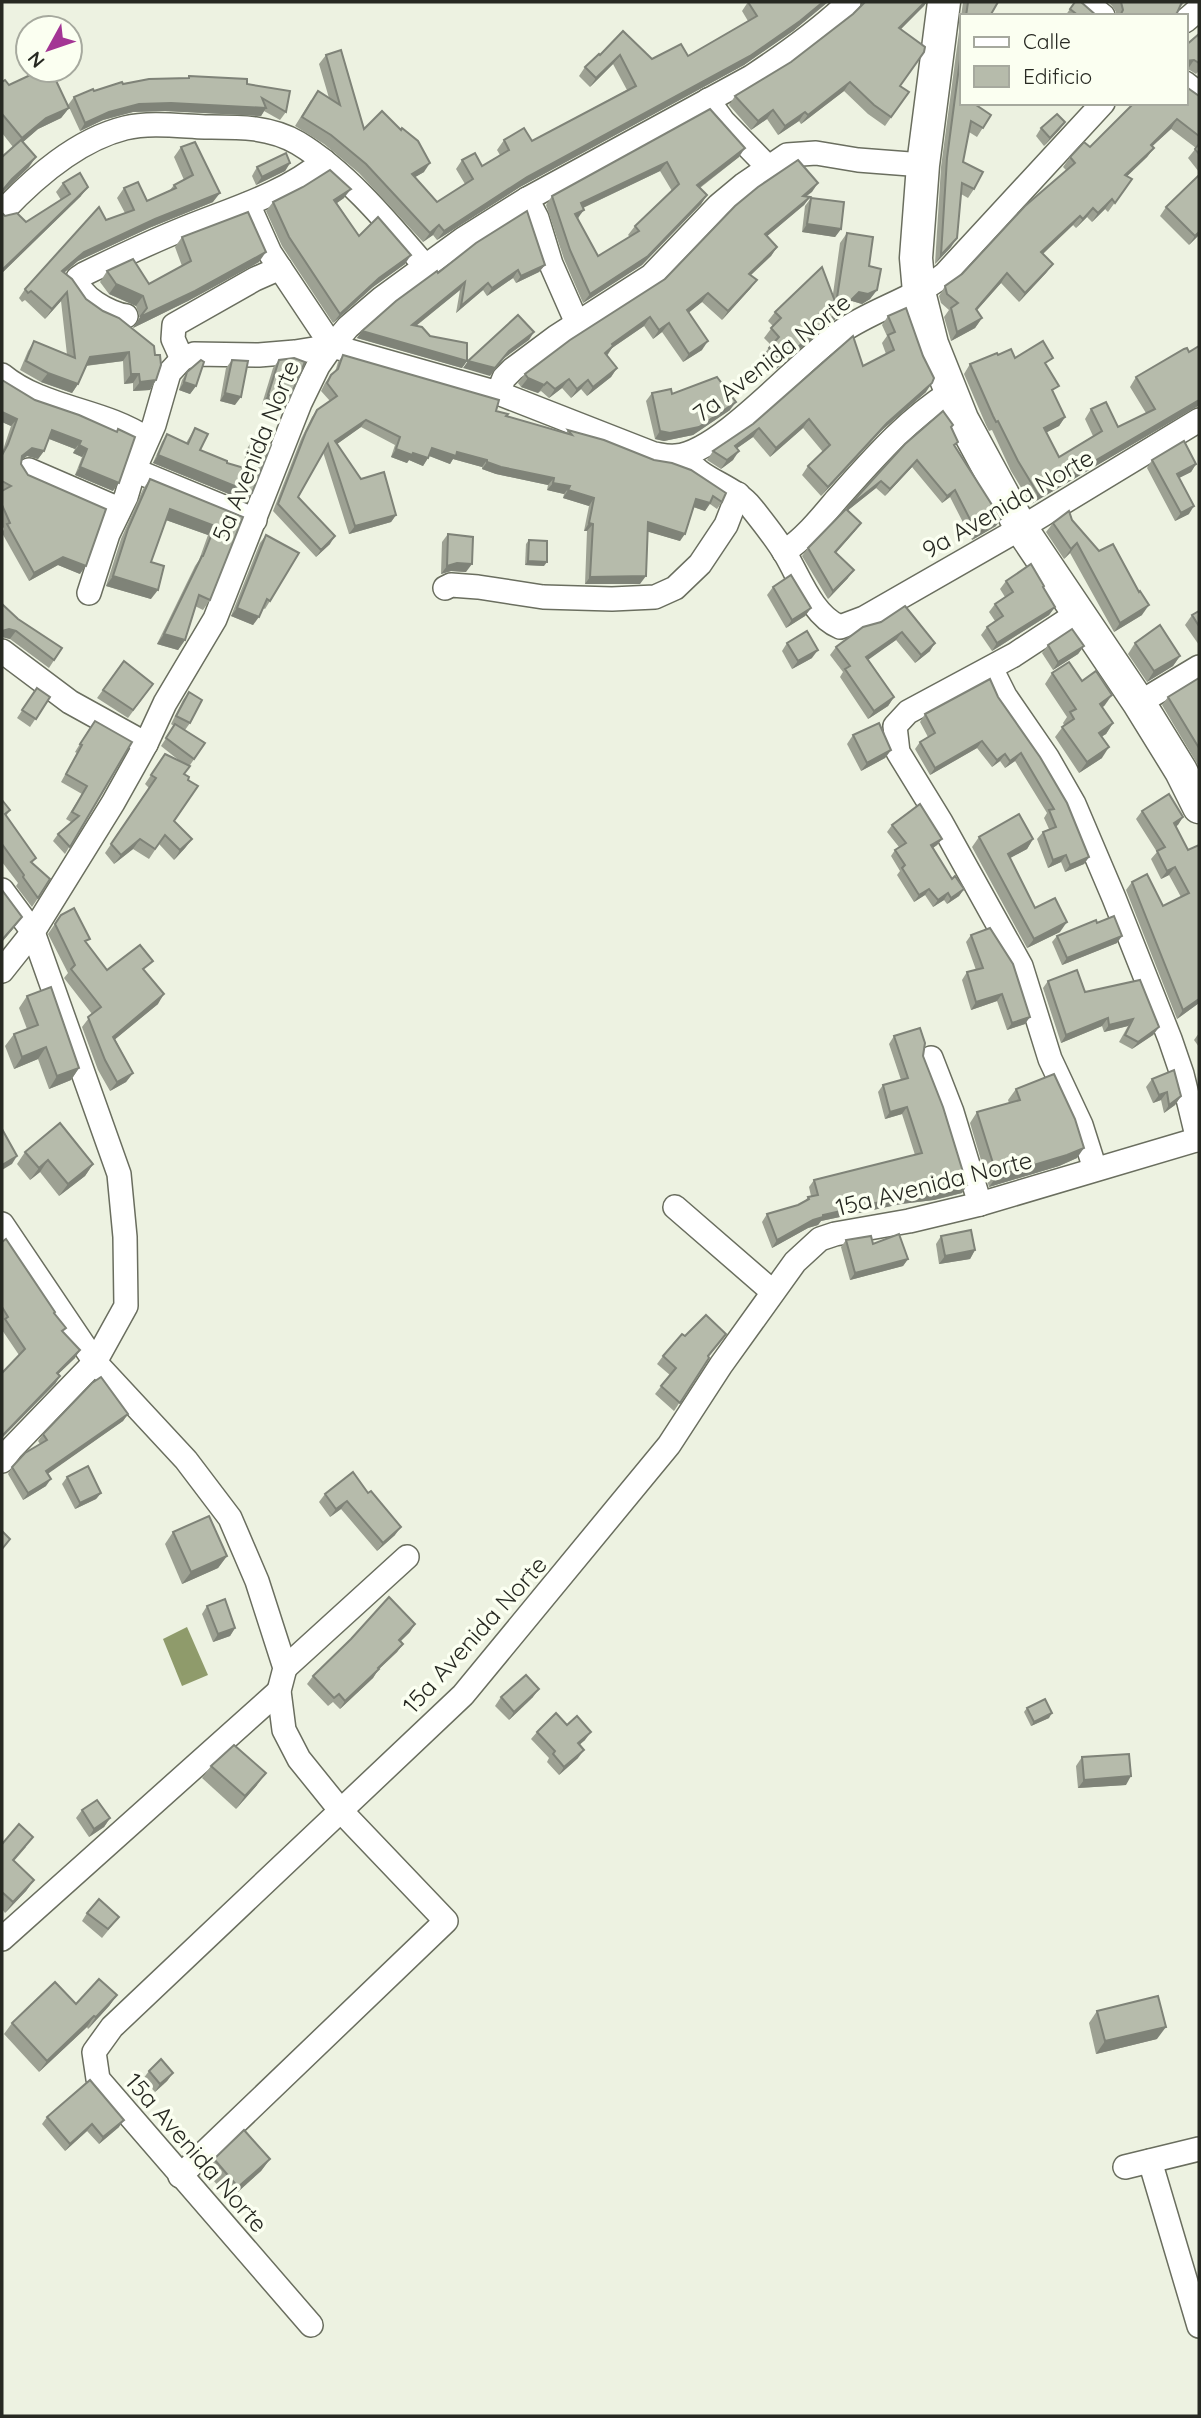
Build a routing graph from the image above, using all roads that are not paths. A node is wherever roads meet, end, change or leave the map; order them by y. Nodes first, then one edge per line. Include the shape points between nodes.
1 (849, 2) edge
2 (944, 2) edge
3 (1086, 2) edge
4 (1101, 14) edge
5 (708, 100) junction
6 (1100, 105) edge
7 (324, 161) junction
8 (923, 165) junction
9 (768, 167) junction
10 (527, 199) junction
11 (248, 204) junction
12 (2, 212) edge
13 (425, 266) junction
14 (280, 268) junction
15 (919, 292) junction
16 (126, 316) dead end
17 (577, 323) junction
18 (332, 346) junction
19 (181, 359) junction
20 (2, 375) edge
21 (951, 392) junction
22 (498, 393) junction
23 (1199, 420) edge
24 (147, 439) junction
25 (684, 455) junction
26 (29, 470) dead end
27 (134, 470) junction
28 (738, 494) junction
29 (119, 509) junction
30 (255, 520) junction
31 (1021, 528) junction
32 (785, 552) junction
33 (444, 588) dead end
34 (89, 593) dead end
35 (1078, 613) junction
36 (2, 651) edge
37 (1199, 667) edge
38 (991, 668) junction
39 (1139, 703) junction
40 (146, 744) junction
41 (1199, 807) edge
42 (2, 890) edge
43 (33, 932) junction
44 (2, 971) edge
45 (930, 1058) dead end
46 (1199, 1140) edge
47 (1095, 1169) junction
48 (979, 1204) junction
49 (675, 1207) dead end
50 (2, 1224) edge
51 (773, 1292) junction
52 (95, 1362) junction
53 (2, 1461) edge
54 (407, 1557) dead end
55 (285, 1668) junction
56 (279, 1690) junction
57 (341, 1811) junction
58 (2, 1939) edge
59 (1199, 2149) edge
60 (1150, 2161) junction
61 (1125, 2167) dead end
62 (180, 2176) junction
63 (311, 2325) dead end
64 (1199, 2326) edge

1 - 5 street, 5a Avenida Norte via 786,54
2 - 8 street
3 - 4 street
5 - 9 street
5 - 10 street, 5a Avenida Norte
6 - 15 street, 7a Avenida Norte via 945,274
7 - 11 street via 297,181
7 - 12 street via 290,139 265,130 126,128 69,154
7 - 13 street
8 - 9 street via 797,153
8 - 15 street via 916,258
9 - 17 street via 719,205 651,276
10 - 13 street, 5a Avenida Norte
10 - 17 street
11 - 14 street via 262,240
11 - 16 street via 78,278 79,289 86,296 115,315
13 - 18 street, 5a Avenida Norte
14 - 18 street
14 - 19 street via 174,325 173,339
15 - 21 street
15 - 25 street, 7a Avenida Norte via 838,333 721,434
17 - 22 street via 513,369
18 - 19 street via 259,355 194,354
18 - 22 street
18 - 30 street, 5a Avenida Norte via 300,403
19 - 24 street via 169,373
20 - 24 street via 22,390
21 - 31 street
21 - 32 street via 912,420
22 - 25 street via 654,454
23 - 31 street, 9a Avenida Norte
24 - 27 street
25 - 28 street via 695,470
26 - 29 street
27 - 29 street
27 - 30 street
28 - 32 street
28 - 33 street via 726,525 700,564 675,588 655,597 543,597 478,587
29 - 34 street
30 - 40 street, 5a Avenida Norte via 215,619
31 - 32 street, 9a Avenida Norte via 864,618 840,627 819,611
31 - 35 street
35 - 38 street
35 - 39 street
36 - 40 street via 70,702
37 - 39 street
38 - 46 street via 1074,804 1170,1040
38 - 47 street via 908,712 895,726 895,744 1021,966 1050,1059 1081,1125
39 - 41 street
40 - 43 street, 5a Avenida Norte
42 - 43 street
43 - 44 street, 5a Avenida Norte
43 - 52 street via 120,1174 126,1306
45 - 48 street via 952,1112
46 - 47 street, 15a Avenida Norte
47 - 48 street, 15a Avenida Norte
48 - 51 street, 15a Avenida Norte via 820,1239
49 - 51 street
50 - 52 street
51 - 57 street, 15a Avenida Norte via 669,1445 574,1563 463,1695
52 - 53 street
52 - 55 street via 186,1460 230,1518 257,1581
54 - 55 street
55 - 56 street
56 - 57 street via 284,1730 299,1759
56 - 58 street
57 - 62 street, 15a Avenida Norte via 112,2027 94,2052 98,2079
57 - 62 street via 446,1921
59 - 60 street
60 - 61 street
60 - 64 street
62 - 63 street, 15a Avenida Norte

